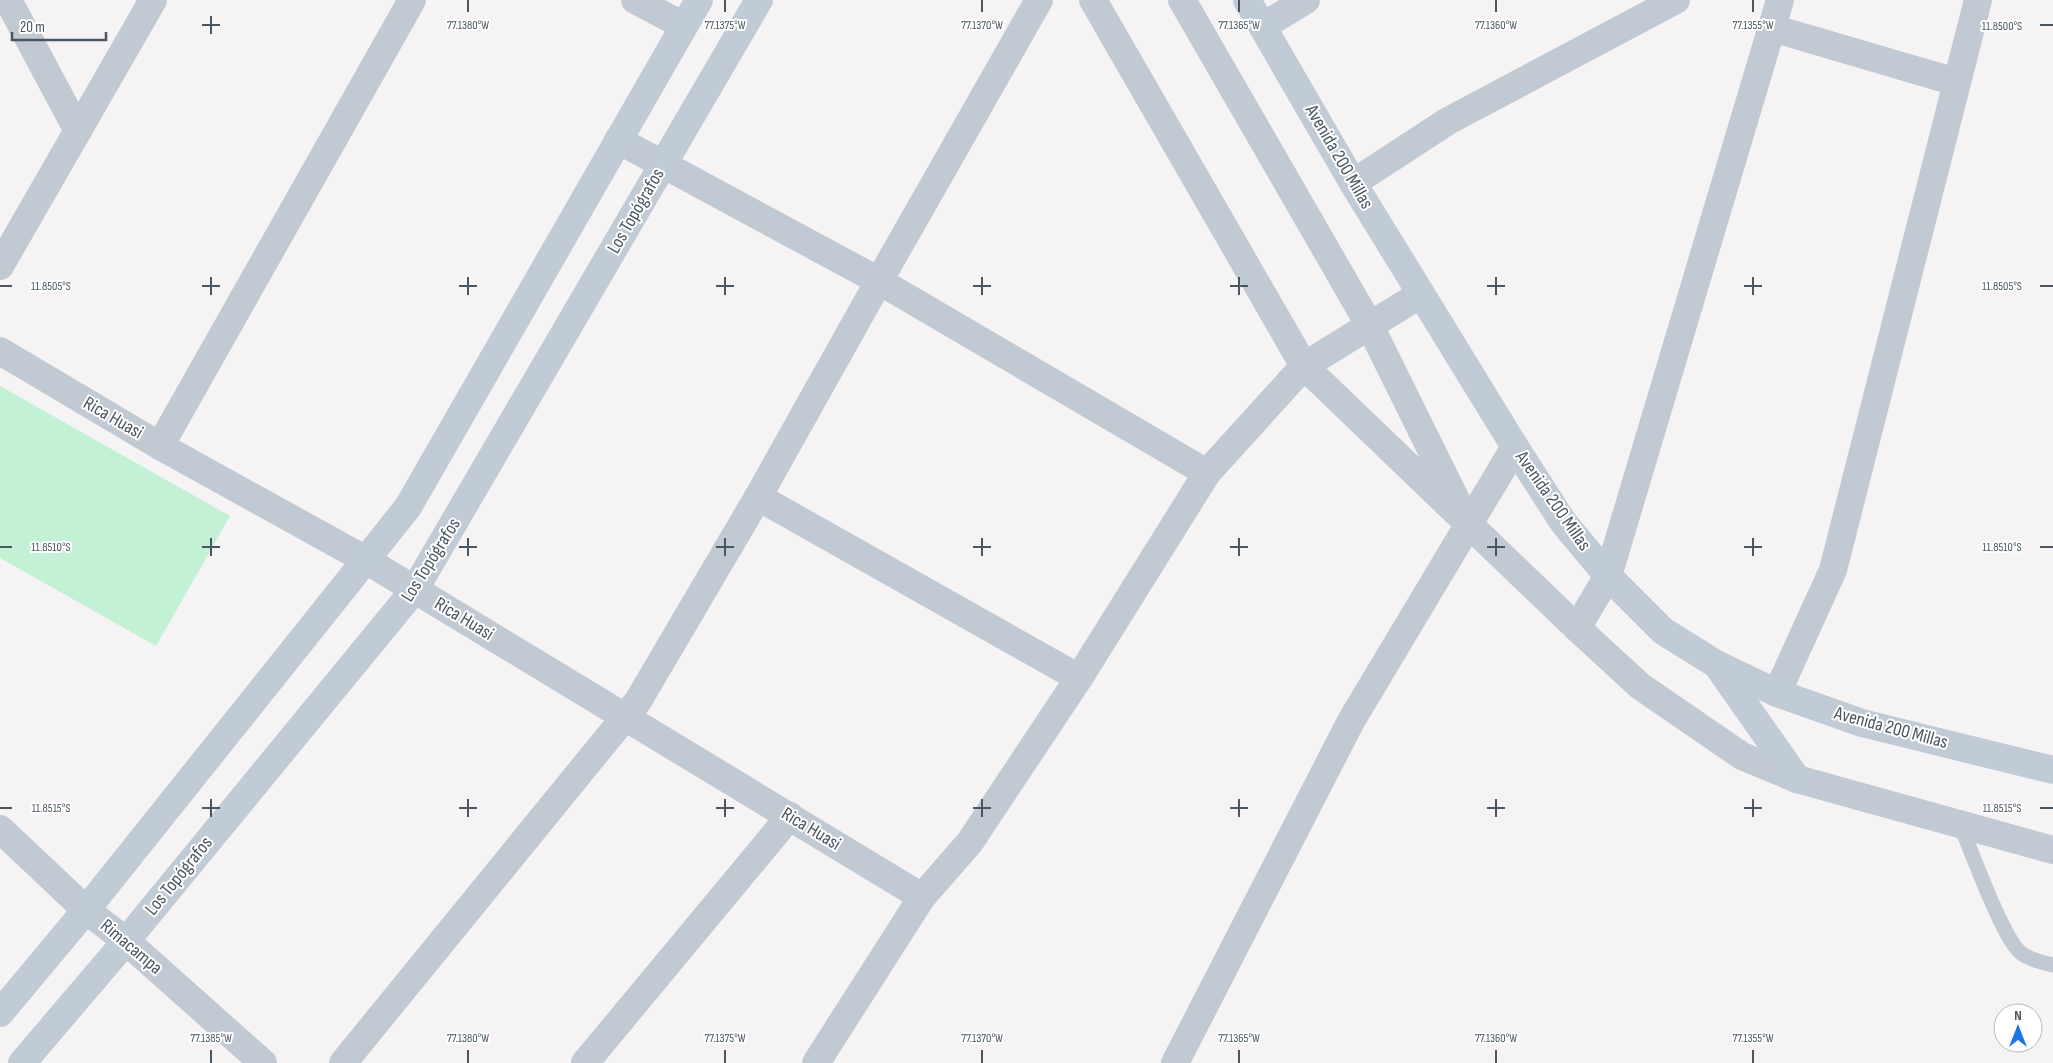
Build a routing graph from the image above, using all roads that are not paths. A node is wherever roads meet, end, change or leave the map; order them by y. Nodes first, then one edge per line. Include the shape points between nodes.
1 (8, 0) edge
2 (153, 0) edge
3 (412, 0) edge
4 (636, 0) edge
5 (699, 0) edge
6 (759, 0) edge
7 (1039, 0) edge
8 (1093, 0) edge
9 (1182, 0) edge
10 (1247, 0) edge
11 (1306, 0) edge
12 (1676, 0) edge
13 (1780, 0) edge
14 (1978, 0) edge
15 (684, 26) junction
16 (1263, 26) junction
17 (1772, 28) junction
18 (1956, 82) junction
19 (78, 131) junction
20 (618, 140) junction
21 (663, 164) junction
22 (1353, 183) junction
23 (0, 266) edge
24 (879, 281) junction
25 (1422, 294) junction
26 (1370, 326) junction
27 (0, 351) edge
28 (1304, 366) junction
29 (160, 446) junction
30 (1514, 447) junction
31 (1207, 473) junction
32 (758, 497) junction
33 (1468, 523) junction
34 (366, 560) junction
35 (1608, 576) junction
36 (415, 589) junction
37 (1577, 628) junction
38 (1716, 664) junction
39 (1078, 678) junction
40 (1777, 693) junction
41 (626, 716) junction
42 (2053, 770) edge
43 (1797, 779) junction
44 (790, 816) junction
45 (1960, 824) junction
46 (0, 829) edge
47 (2053, 850) edge
48 (922, 897) junction
49 (86, 910) junction
50 (126, 941) junction
51 (2053, 965) edge
52 (0, 1013) edge
53 (22, 1063) edge
54 (263, 1063) edge
55 (343, 1063) edge
56 (585, 1063) edge
57 (816, 1063) edge
58 (1175, 1063) edge

1 - 19 street
2 - 19 street
3 - 29 street
4 - 15 street
5 - 15 main road
6 - 21 main road, Los Topógrafos
7 - 24 street
8 - 28 street
9 - 26 street
10 - 16 main road, Avenida 200 Millas
11 - 16 street
12 - 22 street via 1448,121
13 - 17 street
14 - 18 street
15 - 20 main road
16 - 22 main road, Avenida 200 Millas
17 - 18 street
17 - 35 street
18 - 40 street via 1833,570
19 - 23 street
20 - 21 street
20 - 34 main road via 408,507
21 - 24 street
21 - 36 main road, Los Topógrafos
22 - 25 main road, Avenida 200 Millas
24 - 31 street
24 - 32 street
25 - 26 street
25 - 30 main road, Avenida 200 Millas
26 - 28 street
26 - 33 street
27 - 29 street, Rica Huasi
28 - 31 street
28 - 33 street
29 - 34 street, Rica Huasi
30 - 33 street
30 - 35 main road, Avenida 200 Millas via 1563,522
31 - 39 street
32 - 39 street
32 - 41 street
33 - 37 street
33 - 58 street via 1350,721
34 - 36 street, Rica Huasi
34 - 49 main road
35 - 37 street
35 - 38 main road, Avenida 200 Millas via 1663,631
36 - 41 street, Rica Huasi
36 - 50 main road, Los Topógrafos
37 - 43 street via 1640,686 1742,756
38 - 40 main road, Avenida 200 Millas
38 - 43 main road
39 - 48 street via 970,842
40 - 42 main road, Avenida 200 Millas via 1862,723
41 - 44 street, Rica Huasi
41 - 55 street
43 - 45 street
44 - 48 street, Rica Huasi
44 - 56 street
45 - 47 street
45 - 51 lane via 2006,933 2020,953
46 - 49 street, Rimacampa
48 - 57 street
49 - 50 street, Rimacampa
49 - 52 main road
50 - 53 main road, Los Topógrafos
50 - 54 street, Rimacampa

